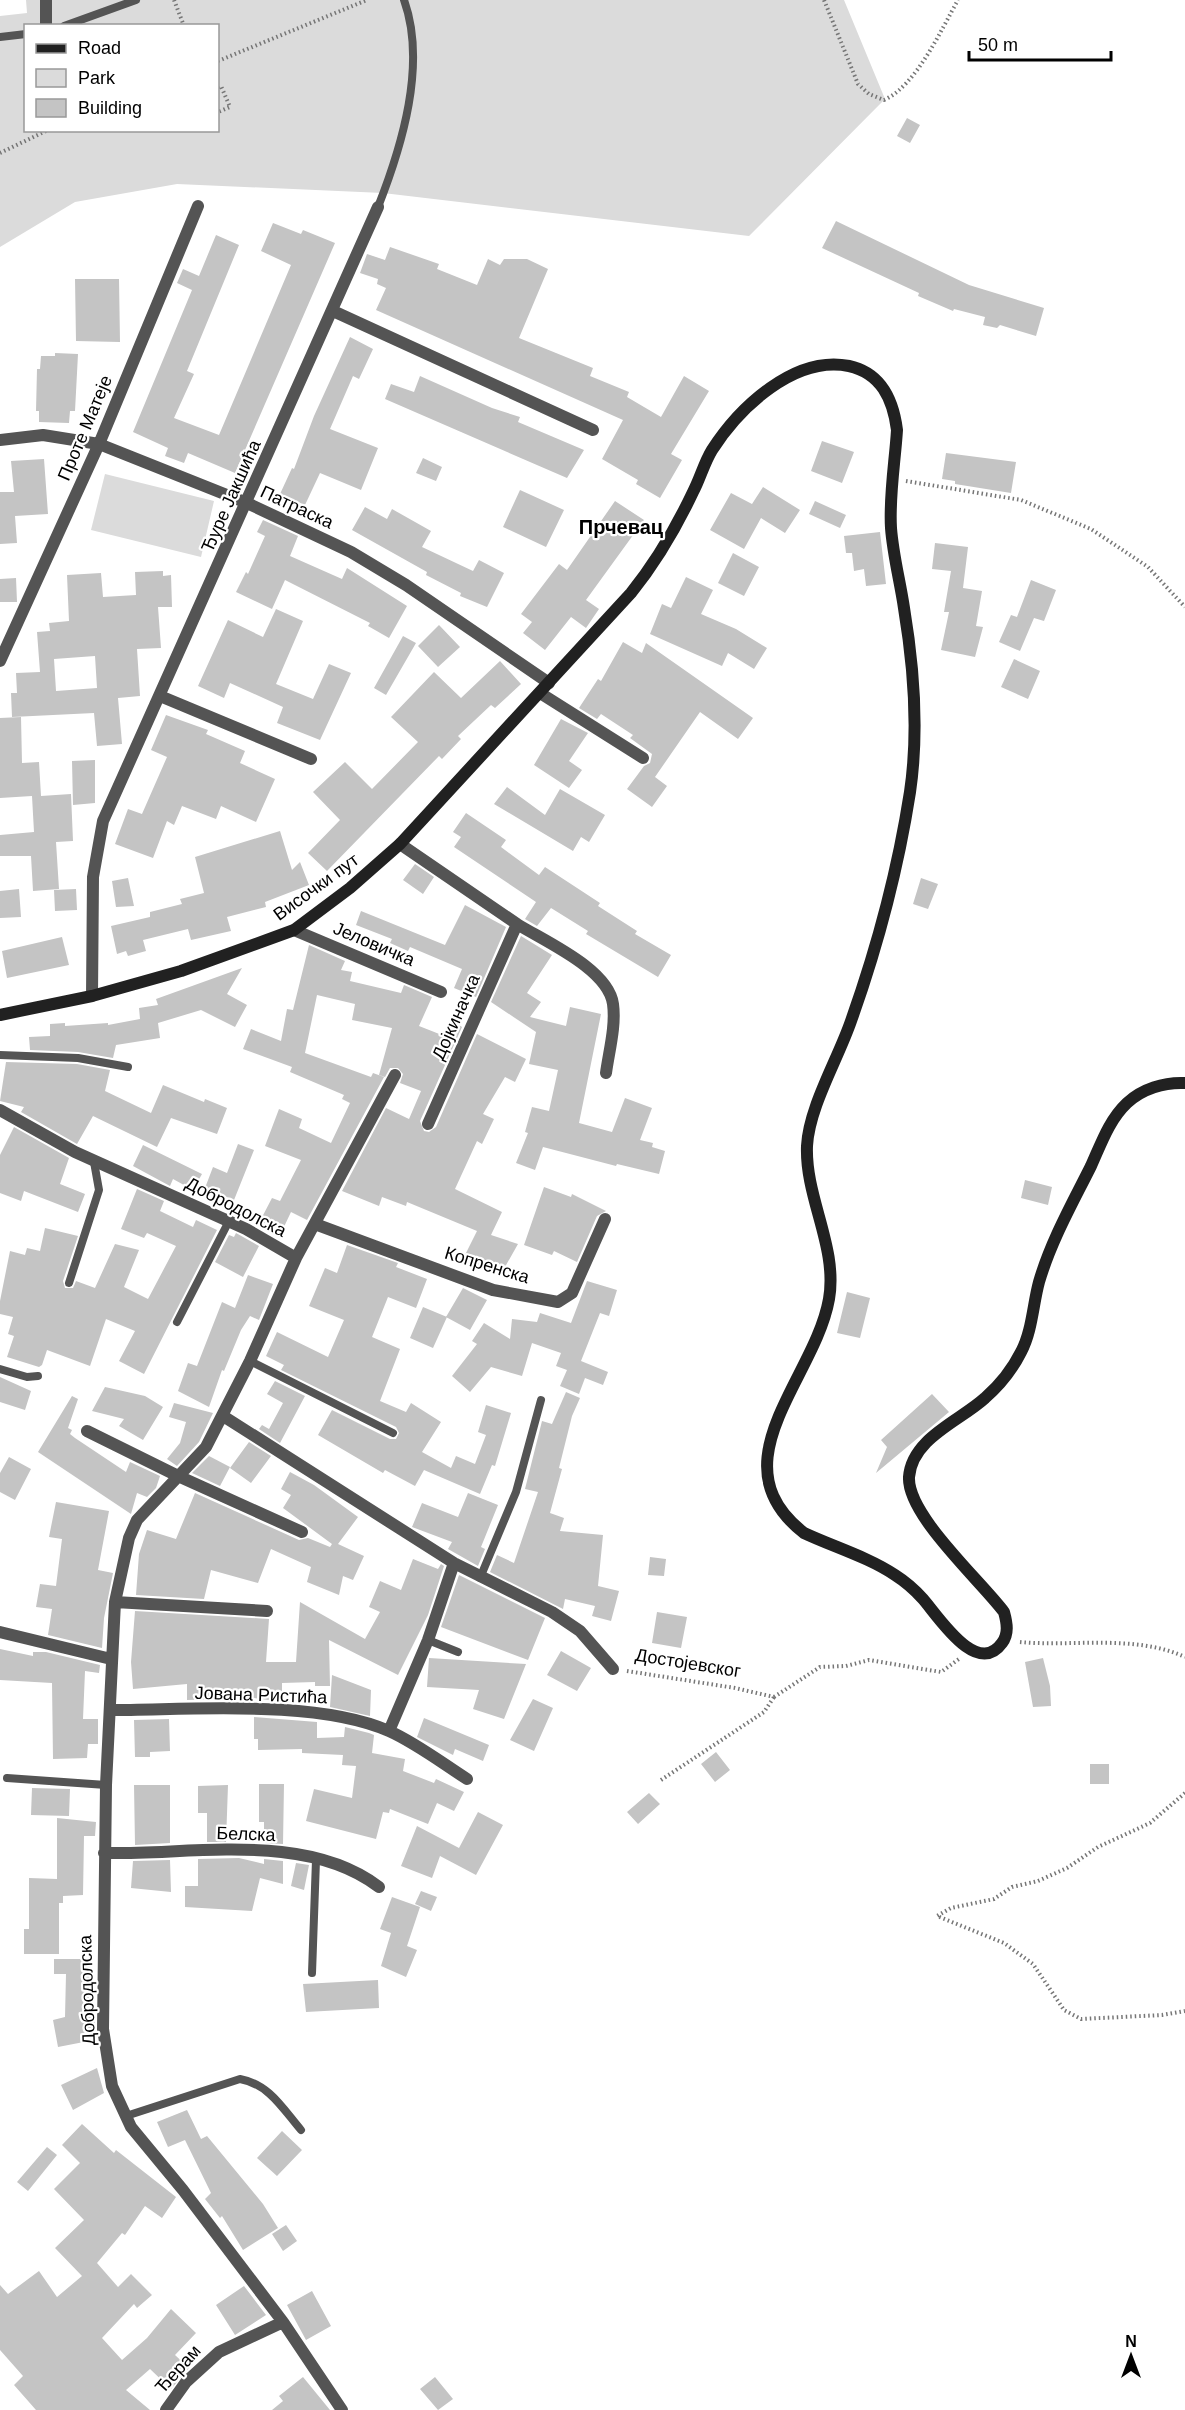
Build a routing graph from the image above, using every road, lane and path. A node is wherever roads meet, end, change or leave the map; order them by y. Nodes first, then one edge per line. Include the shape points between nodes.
1 (46, 0) edge
2 (136, 0) edge
3 (174, 0) edge
4 (367, 0) edge
5 (404, 0) edge
6 (824, 0) edge
7 (958, 0) edge
8 (46, 24) edge
9 (70, 24) edge
10 (183, 24) edge
11 (24, 34) edge
12 (0, 36) edge
13 (219, 61) edge
14 (219, 87) edge
15 (219, 112) edge
16 (44, 132) edge
17 (0, 153) edge
18 (198, 206) dead end
19 (378, 207) joint
20 (333, 311) junction
21 (593, 430) dead end
22 (0, 440) edge
23 (99, 444) junction
24 (893, 479) junction
25 (247, 503) junction
26 (1185, 607) edge
27 (0, 661) edge
28 (549, 683) junction
29 (540, 693) junction
30 (160, 696) junction
31 (643, 758) dead end
32 (311, 759) dead end
33 (400, 843) junction
34 (517, 924) junction
35 (294, 930) junction
36 (441, 992) dead end
37 (92, 996) junction
38 (0, 1015) edge
39 (0, 1054) edge
40 (128, 1066) dead end
41 (606, 1073) dead end
42 (396, 1075) dead end
43 (1185, 1083) edge
44 (0, 1110) edge
45 (428, 1124) dead end
46 (94, 1162) junction
47 (604, 1219) dead end
48 (229, 1221) junction
49 (315, 1224) junction
50 (296, 1258) junction
51 (69, 1283) dead end
52 (177, 1322) dead end
53 (250, 1361) junction
54 (0, 1369) edge
55 (38, 1376) dead end
56 (541, 1400) dead end
57 (223, 1416) junction
58 (87, 1431) dead end
59 (393, 1433) dead end
60 (178, 1476) junction
61 (302, 1532) dead end
62 (453, 1563) junction
63 (480, 1578) junction
64 (115, 1602) junction
65 (267, 1611) dead end
66 (0, 1632) edge
67 (428, 1640) junction
68 (1004, 1641) junction
69 (970, 1649) junction
70 (458, 1652) dead end
71 (1185, 1657) edge
72 (111, 1659) junction
73 (613, 1669) joint
74 (774, 1697) junction
75 (110, 1710) junction
76 (390, 1731) junction
77 (7, 1778) dead end
78 (467, 1779) dead end
79 (661, 1780) dead end
80 (106, 1785) junction
81 (1185, 1793) edge
82 (104, 1853) junction
83 (316, 1860) junction
84 (379, 1887) dead end
85 (312, 1973) dead end
86 (1185, 2011) edge
87 (126, 2116) junction
88 (301, 2130) dead end
89 (283, 2322) junction
90 (166, 2410) edge
91 (342, 2410) edge

1 - 8 street
2 - 9 lane
3 - 10 path
4 - 13 path
5 - 19 lane via 413,44 412,85 390,176
6 - 7 path via 858,84 884,100 898,94 919,67
11 - 12 lane
14 - 15 path via 230,107
16 - 17 path
18 - 23 street, Проте Матеје
19 - 20 street, Ђуре Јакшића
20 - 21 street
20 - 25 street, Ђуре Јакшића
22 - 23 street, Патраска via 43,435
23 - 25 street, Патраска
23 - 27 street, Проте Матеје
24 - 26 path via 1021,500 1090,529 1148,567
24 - 28 main road, Височки пут via 895,414 876,378 839,364 790,375 763,394 730,427 712,451 654,564
24 - 69 main road, Височки пут via 891,525 909,641 915,712 910,792 870,969 810,1123 808,1167 828,1252 829,1297 824,1323 774,1425 766,1468 771,1492 791,1523 804,1533 896,1575
25 - 28 street, Патраска via 351,552 397,579
25 - 30 street, Ђуре Јакшића
28 - 29 main road, Височки пут
29 - 31 street
29 - 33 main road, Височки пут
30 - 32 street
30 - 37 street, Ђуре Јакшића via 100,835 93,877
33 - 34 street
33 - 35 main road, Височки пут via 350,888
34 - 41 street via 596,973 607,986 614,1011
34 - 45 street, Дојкиначка
35 - 36 street, Јеловичка
35 - 37 main road, Височки пут via 181,971
37 - 38 main road, Височки пут
39 - 40 lane via 78,1058
42 - 49 street
43 - 68 main road via 1142,1092 1116,1115 1056,1238 1040,1280 1022,1350 1005,1378 923,1447 912,1466 913,1501 1004,1612
44 - 46 street, Добродолска
46 - 48 street, Добродолска
46 - 51 lane via 99,1190
47 - 49 street, Копренска via 572,1293 558,1302 493,1290
48 - 50 street, Добродолска
48 - 52 lane
49 - 50 street
50 - 53 street, Добродолска
53 - 57 street, Добродолска
53 - 59 lane
54 - 55 lane
56 - 63 lane via 516,1492
57 - 60 street, Добродолска via 206,1447
57 - 62 street, Достојевског
58 - 60 street
60 - 61 street
60 - 64 street, Добродолска via 137,1520 129,1538
62 - 63 street, Достојевског
62 - 67 street
63 - 73 street, Достојевског via 552,1612 580,1631
64 - 65 street
64 - 72 street, Добродолска
66 - 72 street
67 - 70 lane
67 - 76 street
68 - 69 main road via 992,1651 980,1653
68 - 71 path via 1134,1645 1173,1651
69 - 74 path via 941,1672 869,1660 820,1667
72 - 75 street, Добродолска
73 - 74 path, Достојевског
74 - 79 path via 764,1712
75 - 76 street, Јована Ристића via 308,1712
75 - 80 street, Добродолска
76 - 78 street, Јована Ристића
77 - 80 lane
80 - 82 street, Добродолска
81 - 86 path via 1150,1823 1098,1847 1067,1868 1012,1887 994,1899 951,1908 937,1916 1005,1943 1033,1964 1064,2010 1082,2019
82 - 83 street, Белска via 242,1850
82 - 87 street, Добродолска via 103,2029 112,2086
83 - 84 street, Белска via 348,1867
83 - 85 lane
87 - 88 lane via 240,2079 254,2081 268,2090
87 - 89 street, Добродолска
89 - 90 street, Ђерам via 219,2352 186,2382
89 - 91 street, Добродолска

